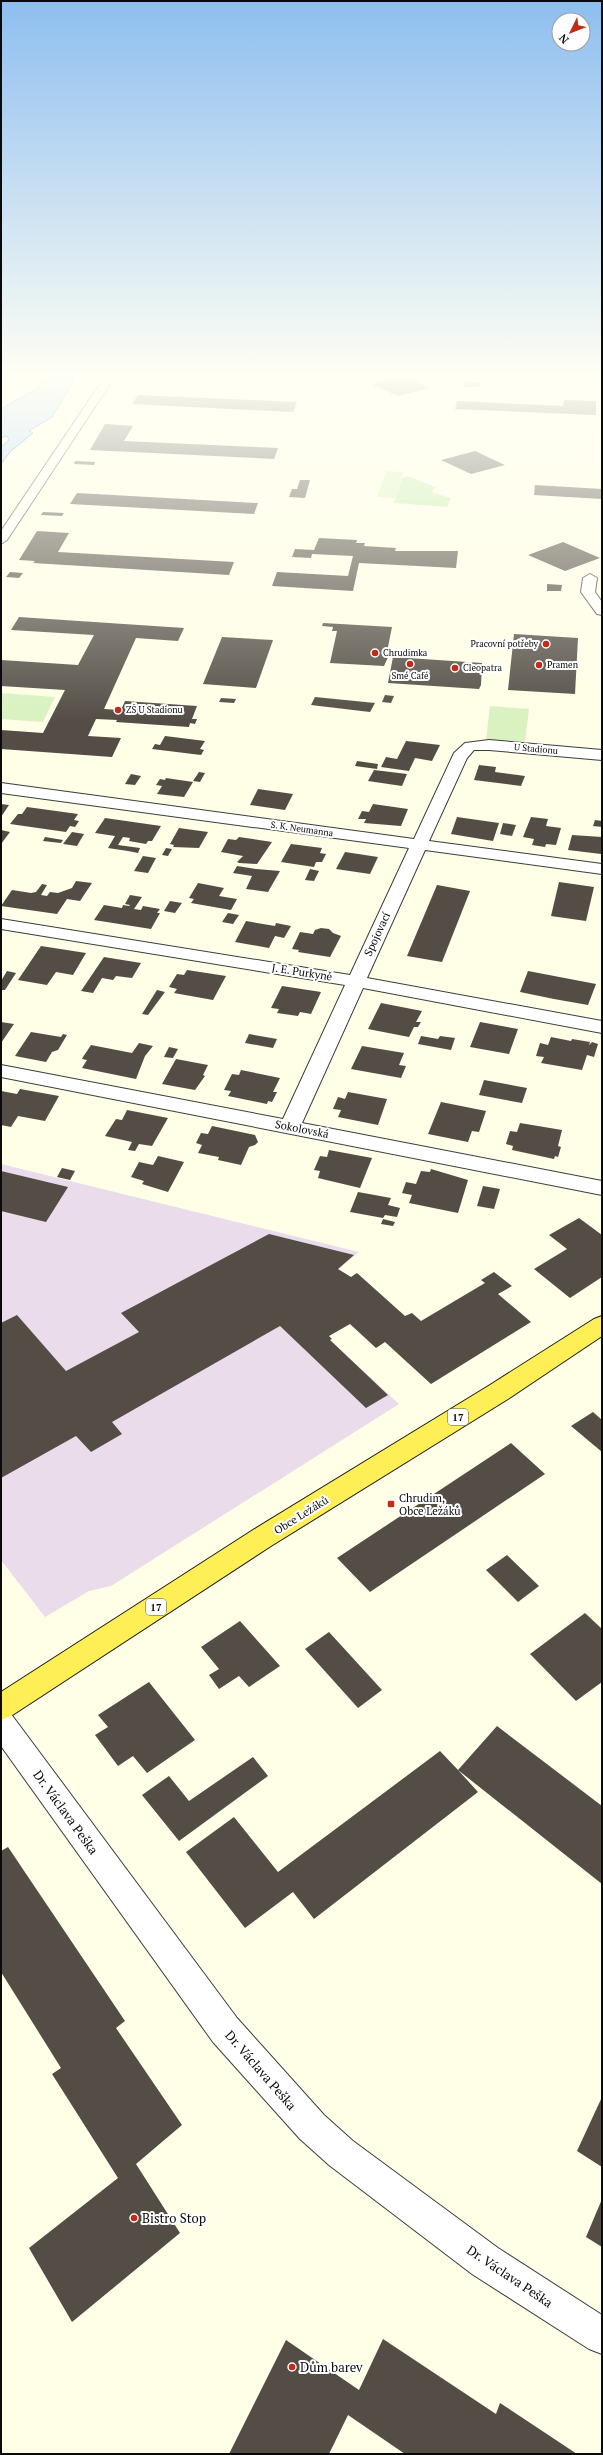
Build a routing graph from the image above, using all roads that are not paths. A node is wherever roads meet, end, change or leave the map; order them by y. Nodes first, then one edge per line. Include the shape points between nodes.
1 (33, 493) edge
2 (1, 540) edge
3 (590, 578) dead end
4 (602, 611) edge
5 (470, 746) joint
6 (602, 755) edge
7 (1, 788) edge
8 (419, 845) junction
9 (602, 869) edge
10 (1, 924) edge
11 (355, 981) junction
12 (602, 1027) edge
13 (1, 1071) edge
14 (290, 1126) junction
15 (602, 1188) edge
16 (602, 1325) edge
17 (1, 1707) edge
18 (1, 1723) edge
19 (602, 2336) edge

1 - 2 street
3 - 4 street via 588,592
5 - 6 street, U Stadionu via 489,745
5 - 8 street, Spojovací via 460,756
7 - 8 street, S. K. Neumanna
8 - 9 street, S. K. Neumanna
8 - 11 street, Spojovací
10 - 11 street, J. E. Purkyně
11 - 12 street, J. E. Purkyně
11 - 14 street, Spojovací
13 - 14 street, Sokolovská
14 - 15 street, Sokolovská
16 - 17 main road, Obce Ležáků / 17 via 499,1392 262,1538
18 - 19 street, Dr. Václava Peška via 225,2030 312,2127 341,2153 485,2261

